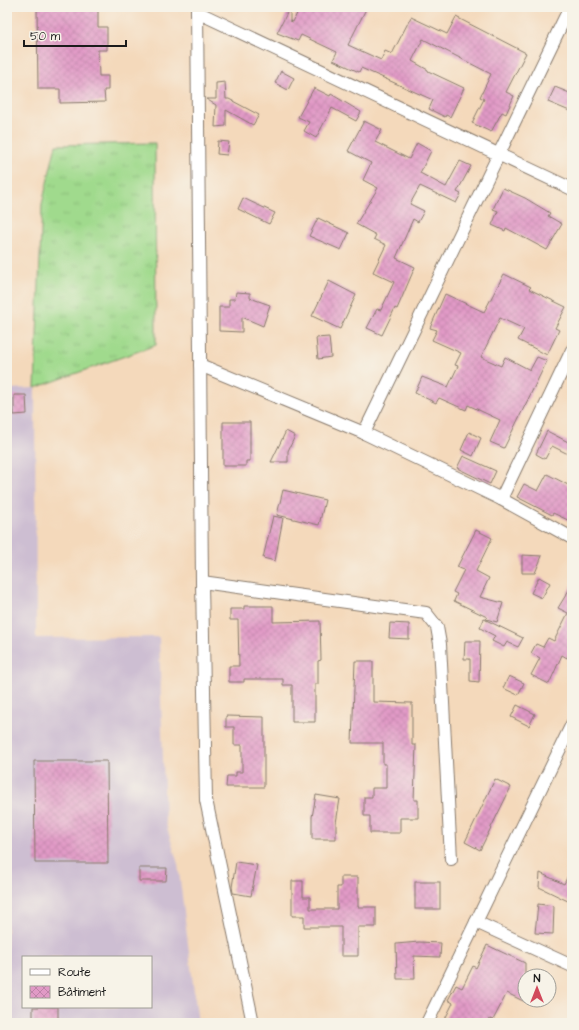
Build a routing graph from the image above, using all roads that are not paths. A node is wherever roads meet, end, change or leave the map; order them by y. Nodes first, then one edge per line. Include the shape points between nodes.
1 (570, 7) edge
2 (197, 10) edge
3 (499, 154) junction
4 (572, 189) edge
5 (572, 350) edge
6 (200, 365) junction
7 (364, 433) junction
8 (501, 499) junction
9 (572, 538) edge
10 (202, 582) junction
11 (572, 724) edge
12 (451, 859) dead end
13 (476, 922) junction
14 (572, 966) edge
15 (253, 1023) edge
16 (428, 1023) edge

1 - 3 street
2 - 3 street
2 - 6 street
3 - 4 street
3 - 7 street
5 - 8 street
6 - 7 street
6 - 10 street
7 - 8 street
8 - 9 street
10 - 12 street via 426,612 437,627 440,644
10 - 15 street via 206,800
11 - 13 street
13 - 14 street
13 - 16 street

